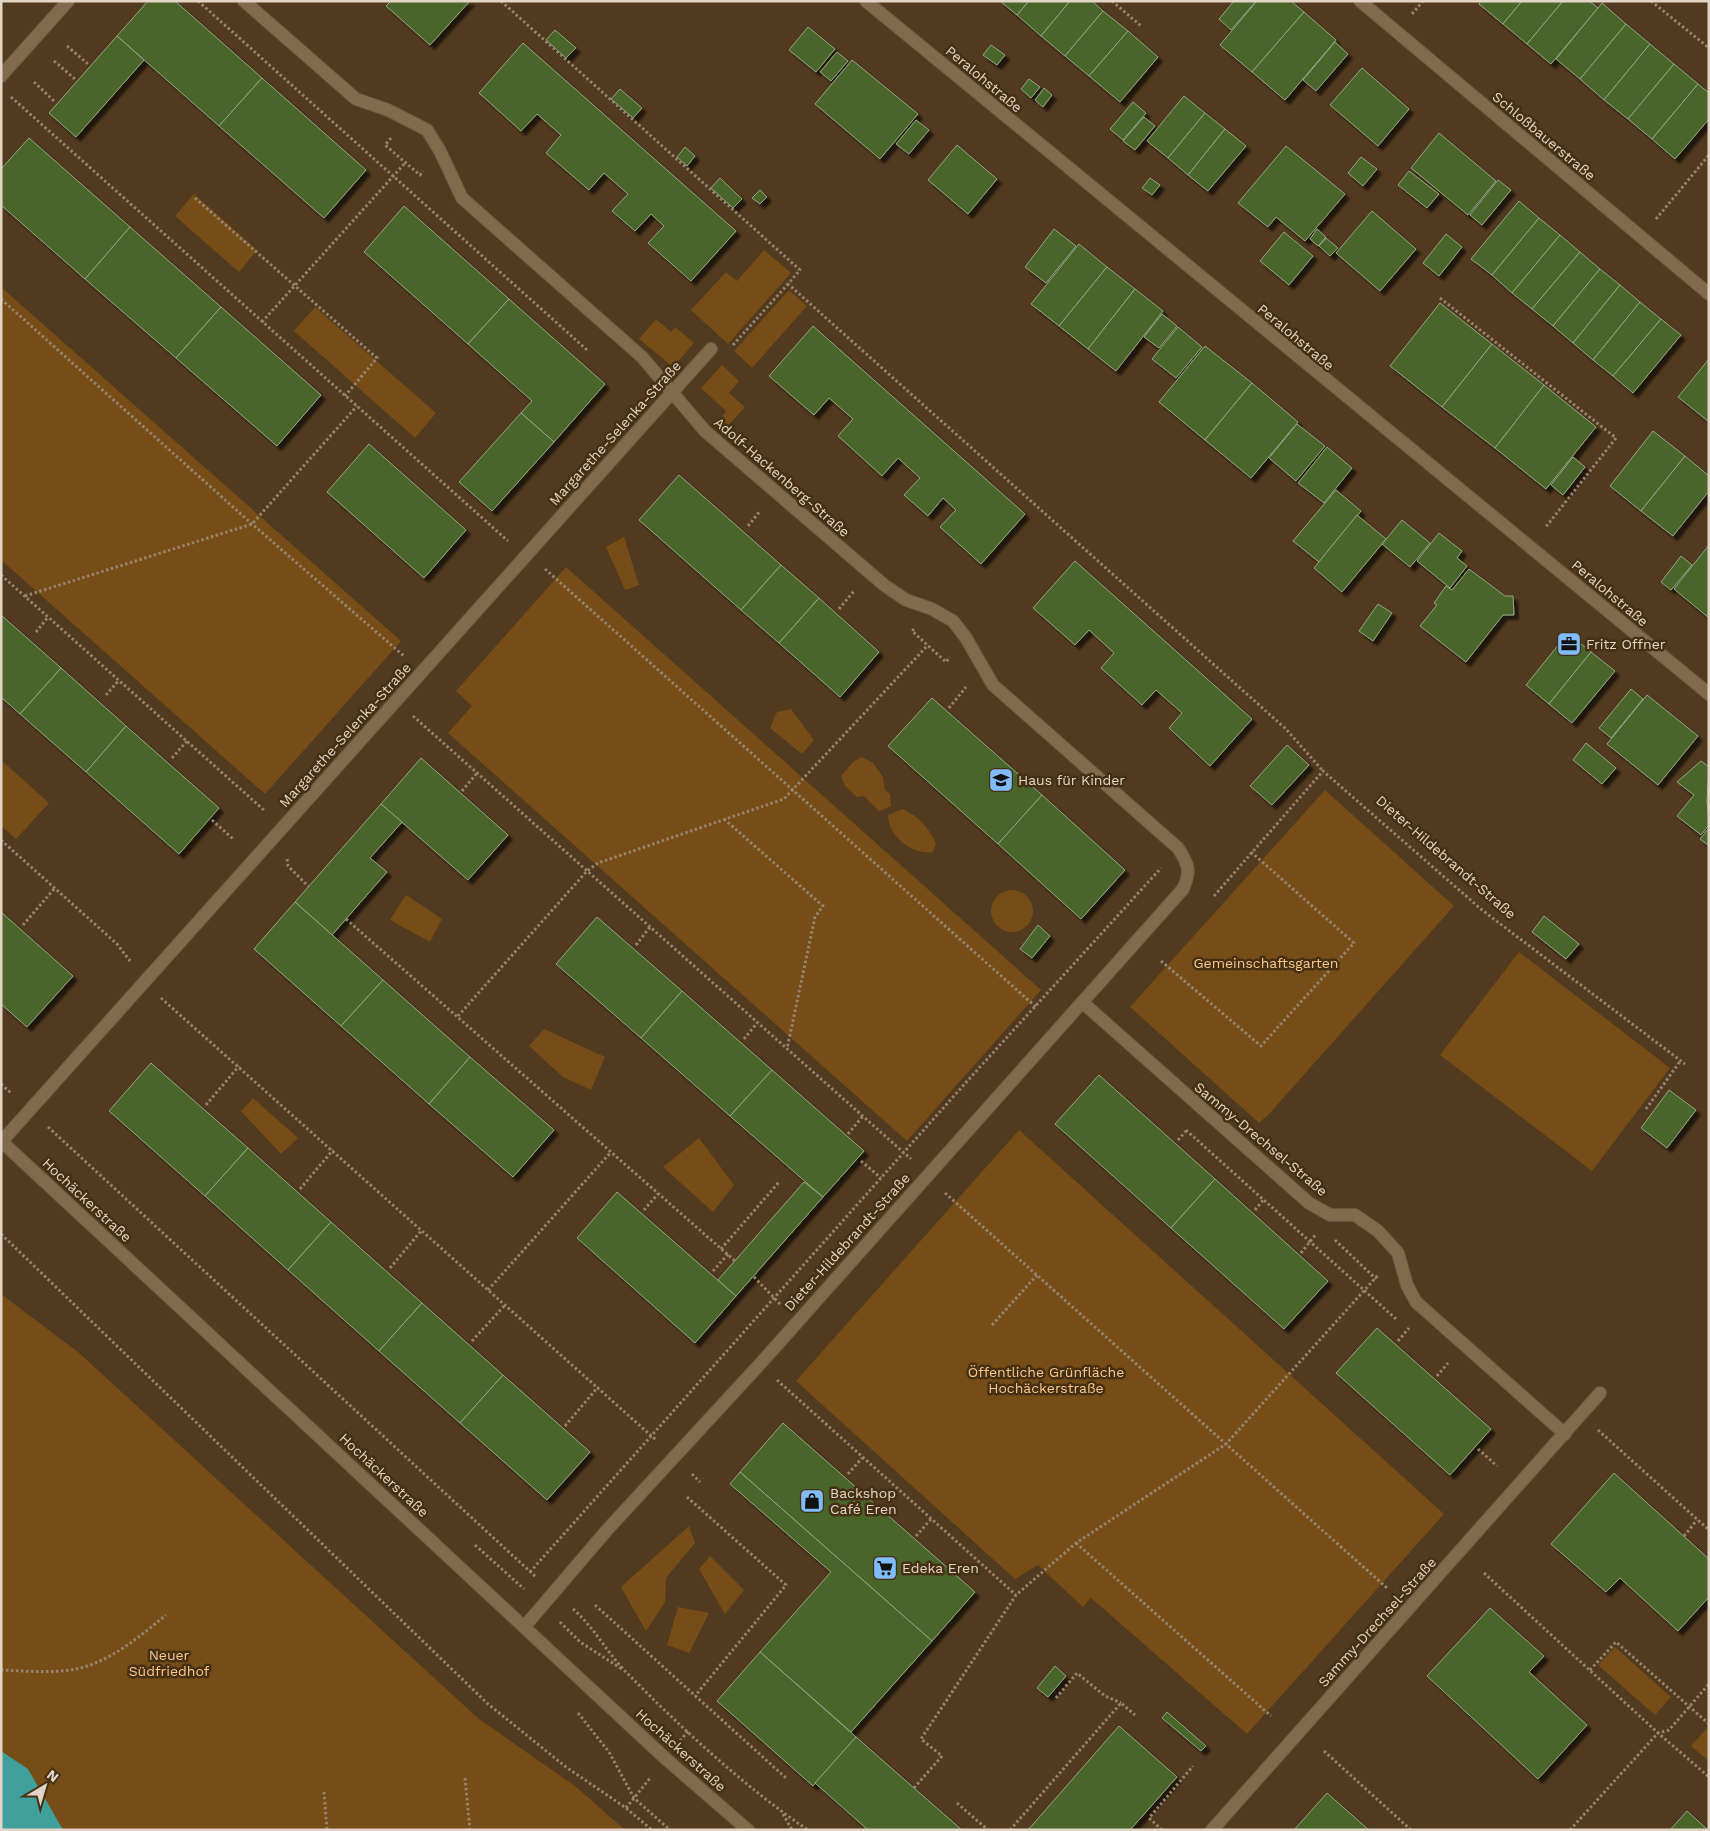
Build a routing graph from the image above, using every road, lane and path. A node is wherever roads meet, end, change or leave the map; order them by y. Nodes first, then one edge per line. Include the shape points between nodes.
1 (68, 1) edge
2 (198, 1) edge
3 (244, 1) edge
4 (500, 1) edge
5 (866, 1) edge
6 (1112, 1) edge
7 (1360, 1) edge
8 (1651, 1) edge
9 (1142, 26) dead end
10 (67, 46) dead end
11 (1709, 48) edge
12 (54, 61) dead end
13 (88, 64) dead end
14 (1, 76) edge
15 (75, 79) dead end
16 (34, 82) dead end
17 (5, 92) dead end
18 (54, 101) dead end
19 (385, 145) dead end
20 (1709, 154) edge
21 (405, 163) junction
22 (420, 175) dead end
23 (393, 176) junction
24 (195, 198) dead end
25 (1641, 237) junction
26 (788, 284) junction
27 (294, 286) junction
28 (1709, 294) edge
29 (1440, 298) dead end
30 (1, 299) edge
31 (262, 322) junction
32 (710, 349) joint
33 (587, 350) dead end
34 (672, 392) junction
35 (345, 396) junction
36 (357, 406) junction
37 (252, 524) junction
38 (1530, 546) junction
39 (526, 556) junction
40 (1, 575) edge
41 (25, 596) junction
42 (48, 617) junction
43 (36, 632) dead end
44 (928, 645) dead end
45 (421, 672) junction
46 (120, 680) junction
47 (1709, 694) edge
48 (106, 695) dead end
49 (396, 701) junction
50 (187, 741) junction
51 (172, 758) dead end
52 (1323, 771) junction
53 (477, 773) junction
54 (462, 791) dead end
55 (792, 791) junction
56 (724, 819) junction
57 (212, 820) dead end
58 (283, 827) junction
59 (233, 839) dead end
60 (1, 840) edge
61 (1178, 848) junction
62 (1251, 852) junction
63 (587, 871) junction
64 (1189, 876) joint
65 (309, 887) dead end
66 (55, 888) junction
67 (1214, 896) dead end
68 (346, 919) dead end
69 (23, 925) dead end
70 (650, 927) junction
71 (636, 945) dead end
72 (1161, 961) dead end
73 (146, 980) junction
74 (1082, 1002) junction
75 (1036, 1007) junction
76 (458, 1016) junction
77 (757, 1023) junction
78 (744, 1039) dead end
79 (787, 1050) junction
80 (1681, 1060) junction
81 (1685, 1064) dead end
82 (239, 1066) junction
83 (1, 1084) edge
84 (7, 1088) dead end
85 (206, 1105) dead end
86 (1646, 1109) dead end
87 (863, 1116) junction
88 (1186, 1130) dead end
89 (55, 1133) dead end
90 (848, 1134) dead end
91 (2, 1141) edge
92 (333, 1150) junction
93 (611, 1152) junction
94 (904, 1152) junction
95 (861, 1161) dead end
96 (928, 1173) junction
97 (881, 1179) junction
98 (779, 1182) dead end
99 (300, 1189) dead end
100 (658, 1194) junction
101 (1309, 1203) junction
102 (959, 1206) dead end
103 (644, 1210) dead end
104 (1322, 1226) junction
105 (422, 1230) junction
106 (1, 1234) edge
107 (1310, 1242) junction
108 (721, 1248) junction
109 (1301, 1253) dead end
110 (1398, 1253) junction
111 (728, 1254) junction
112 (735, 1261) dead end
113 (390, 1268) dead end
114 (713, 1271) dead end
115 (1037, 1275) junction
116 (754, 1277) dead end
117 (1375, 1278) junction
118 (1381, 1283) dead end
119 (488, 1290) junction
120 (1364, 1290) junction
121 (774, 1298) junction
122 (505, 1305) junction
123 (798, 1321) junction
124 (992, 1325) dead end
125 (1414, 1335) dead end
126 (472, 1341) dead end
127 (1440, 1358) dead end
128 (760, 1364) junction
129 (1453, 1370) dead end
130 (598, 1387) junction
131 (1600, 1393) dead end
132 (1581, 1415) junction
133 (565, 1426) dead end
134 (1565, 1434) junction
135 (651, 1435) junction
136 (1226, 1444) junction
137 (1478, 1449) dead end
138 (674, 1457) junction
139 (862, 1458) junction
140 (1496, 1466) dead end
141 (848, 1474) dead end
142 (700, 1482) dead end
143 (687, 1497) dead end
144 (931, 1519) junction
145 (1697, 1520) junction
146 (1709, 1530) edge
147 (916, 1536) dead end
148 (1684, 1536) dead end
149 (1076, 1543) junction
150 (1484, 1573) dead end
151 (1387, 1588) dead end
152 (1016, 1595) junction
153 (595, 1605) dead end
154 (166, 1615) dead end
155 (584, 1618) dead end
156 (525, 1626) junction
157 (1, 1670) edge
158 (1590, 1670) junction
159 (1709, 1684) edge
160 (695, 1696) junction
161 (1056, 1698) dead end
162 (1121, 1703) junction
163 (572, 1707) dead end
164 (1689, 1707) junction
165 (1135, 1715) dead end
166 (1271, 1716) dead end
167 (1709, 1724) edge
168 (1658, 1733) junction
169 (1324, 1751) dead end
170 (1193, 1766) dead end
171 (1709, 1777) edge
172 (465, 1778) dead end
173 (786, 1778) dead end
174 (914, 1788) dead end
175 (324, 1792) dead end
176 (957, 1803) dead end
177 (781, 1812) junction
178 (1406, 1828) edge
179 (327, 1830) edge
180 (470, 1830) edge
181 (652, 1830) edge
182 (670, 1830) edge
183 (748, 1830) edge
184 (792, 1830) edge
185 (808, 1830) edge
186 (988, 1830) edge
187 (1010, 1830) edge
188 (1162, 1830) edge
189 (1212, 1830) edge
190 (1411, 1830) edge
191 (1570, 1830) edge

1 - 14 street
2 - 23 path
3 - 34 street, Adolf-Hackenberg-Straße via 356,99 388,110 427,130 462,198 642,357
4 - 26 path via 800,270
5 - 38 street, Peralohstraße via 1343,396
6 - 9 path
7 - 25 street, Schloßbauerstraße
8 - 11 path
10 - 13 path
12 - 15 path
16 - 18 path
17 - 31 path
19 - 21 path
20 - 25 path
21 - 22 path
21 - 23 path
23 - 27 path
23 - 33 path
24 - 27 path
25 - 28 street, Schloßbauerstraße
26 - 32 path via 723,356
26 - 52 path, Dieter-Hildebrandt-Straße via 1286,729
27 - 31 path
27 - 35 path via 378,358
29 - 38 path via 1616,438
30 - 37 path
31 - 35 path
32 - 34 street, Margarethe-Selenka-Straße
34 - 39 street, Margarethe-Selenka-Straße
34 - 61 street, Adolf-Hackenberg-Straße via 705,431 876,579 906,600 953,621 993,685
35 - 36 path
36 - 37 path
36 - 39 path
37 - 41 path
37 - 45 path
38 - 47 street, Peralohstraße
39 - 45 street, Margarethe-Selenka-Straße
39 - 55 path via 553,575
40 - 41 path
41 - 42 path
42 - 43 path
42 - 46 path
44 - 55 path
45 - 49 street, Margarethe-Selenka-Straße
46 - 48 path
46 - 50 path
49 - 53 path
49 - 58 street, Margarethe-Selenka-Straße
50 - 51 path
50 - 58 path
52 - 62 path
52 - 80 path, Dieter-Hildebrandt-Straße via 1482,910
53 - 54 path
53 - 63 path
55 - 56 path via 784,798
55 - 75 path
56 - 63 path via 598,863
56 - 79 path via 823,906 815,917
57 - 59 path
58 - 65 path via 288,866
58 - 73 street, Margarethe-Selenka-Straße
60 - 66 path
61 - 64 street, Adolf-Hackenberg-Straße via 1186,861
61 - 75 path
62 - 67 path
62 - 72 path via 1354,943 1261,1046
63 - 70 path
63 - 76 path
64 - 74 street, Dieter-Hildebrandt-Straße via 1183,889
66 - 69 path
66 - 73 path via 117,944
68 - 76 path
70 - 71 path
70 - 77 path
73 - 82 path via 154,991
73 - 91 street, Margarethe-Selenka-Straße
74 - 96 street, Dieter-Hildebrandt-Straße
74 - 101 street, Sammy-Drechsel-Straße
75 - 94 path
76 - 93 path
77 - 78 path
77 - 79 path
79 - 87 path
80 - 81 path, Dieter-Hildebrandt-Straße
80 - 86 path
82 - 85 path
82 - 92 path
83 - 84 path
87 - 90 path
87 - 94 path
88 - 107 path
89 - 135 path via 530,1572
91 - 156 street, Hochäckerstraße
92 - 99 path
92 - 105 path
93 - 100 path
93 - 119 path
94 - 96 path
94 - 97 path
95 - 97 path
96 - 123 street, Dieter-Hildebrandt-Straße
97 - 121 path
98 - 108 path
100 - 103 path
100 - 108 path
101 - 104 path
101 - 110 street, Sammy-Drechsel-Straße via 1330,1215 1355,1215 1378,1231
102 - 115 path
104 - 107 path
104 - 117 path
105 - 113 path
105 - 119 path
106 - 181 path via 488,1704
107 - 109 path
107 - 120 path
108 - 111 path
110 - 117 path
110 - 134 street, Sammy-Drechsel-Straße via 1407,1285 1416,1302
111 - 112 path
111 - 114 path
115 - 124 path
115 - 136 path
116 - 121 path
117 - 118 path
117 - 120 path
119 - 122 path
120 - 125 path
120 - 136 path
121 - 123 path
121 - 135 path
122 - 126 path
122 - 130 path
123 - 128 street, Dieter-Hildebrandt-Straße
127 - 129 path
128 - 138 street, Dieter-Hildebrandt-Straße
128 - 139 path
130 - 133 path
130 - 135 path
131 - 132 street, Sammy-Drechsel-Straße
132 - 134 street, Sammy-Drechsel-Straße
132 - 145 path
134 - 189 street, Sammy-Drechsel-Straße
135 - 138 path
136 - 149 path
136 - 151 path
137 - 140 path
138 - 142 path
138 - 156 street, Dieter-Hildebrandt-Straße
139 - 141 path
139 - 144 path
143 - 160 path via 786,1585
144 - 147 path
144 - 152 path
145 - 146 path
145 - 148 path
149 - 152 path
149 - 166 path
150 - 158 path
152 - 174 path via 921,1738 942,1756
153 - 160 path
154 - 157 path via 136,1639 91,1665 53,1672
155 - 177 path via 625,1671
156 - 183 street, Hochäckerstraße via 666,1759
158 - 164 path via 1616,1642
158 - 168 path
159 - 164 path
160 - 173 path
161 - 162 path via 1077,1674 1105,1696
162 - 165 path
162 - 187 path
163 - 182 path via 610,1752 634,1798
164 - 167 path
164 - 168 path via 1669,1730
168 - 171 path
168 - 191 path
169 - 178 path
170 - 188 path via 1149,1818
172 - 180 path
175 - 179 path
176 - 186 path
177 - 184 path
177 - 185 path
178 - 190 path

